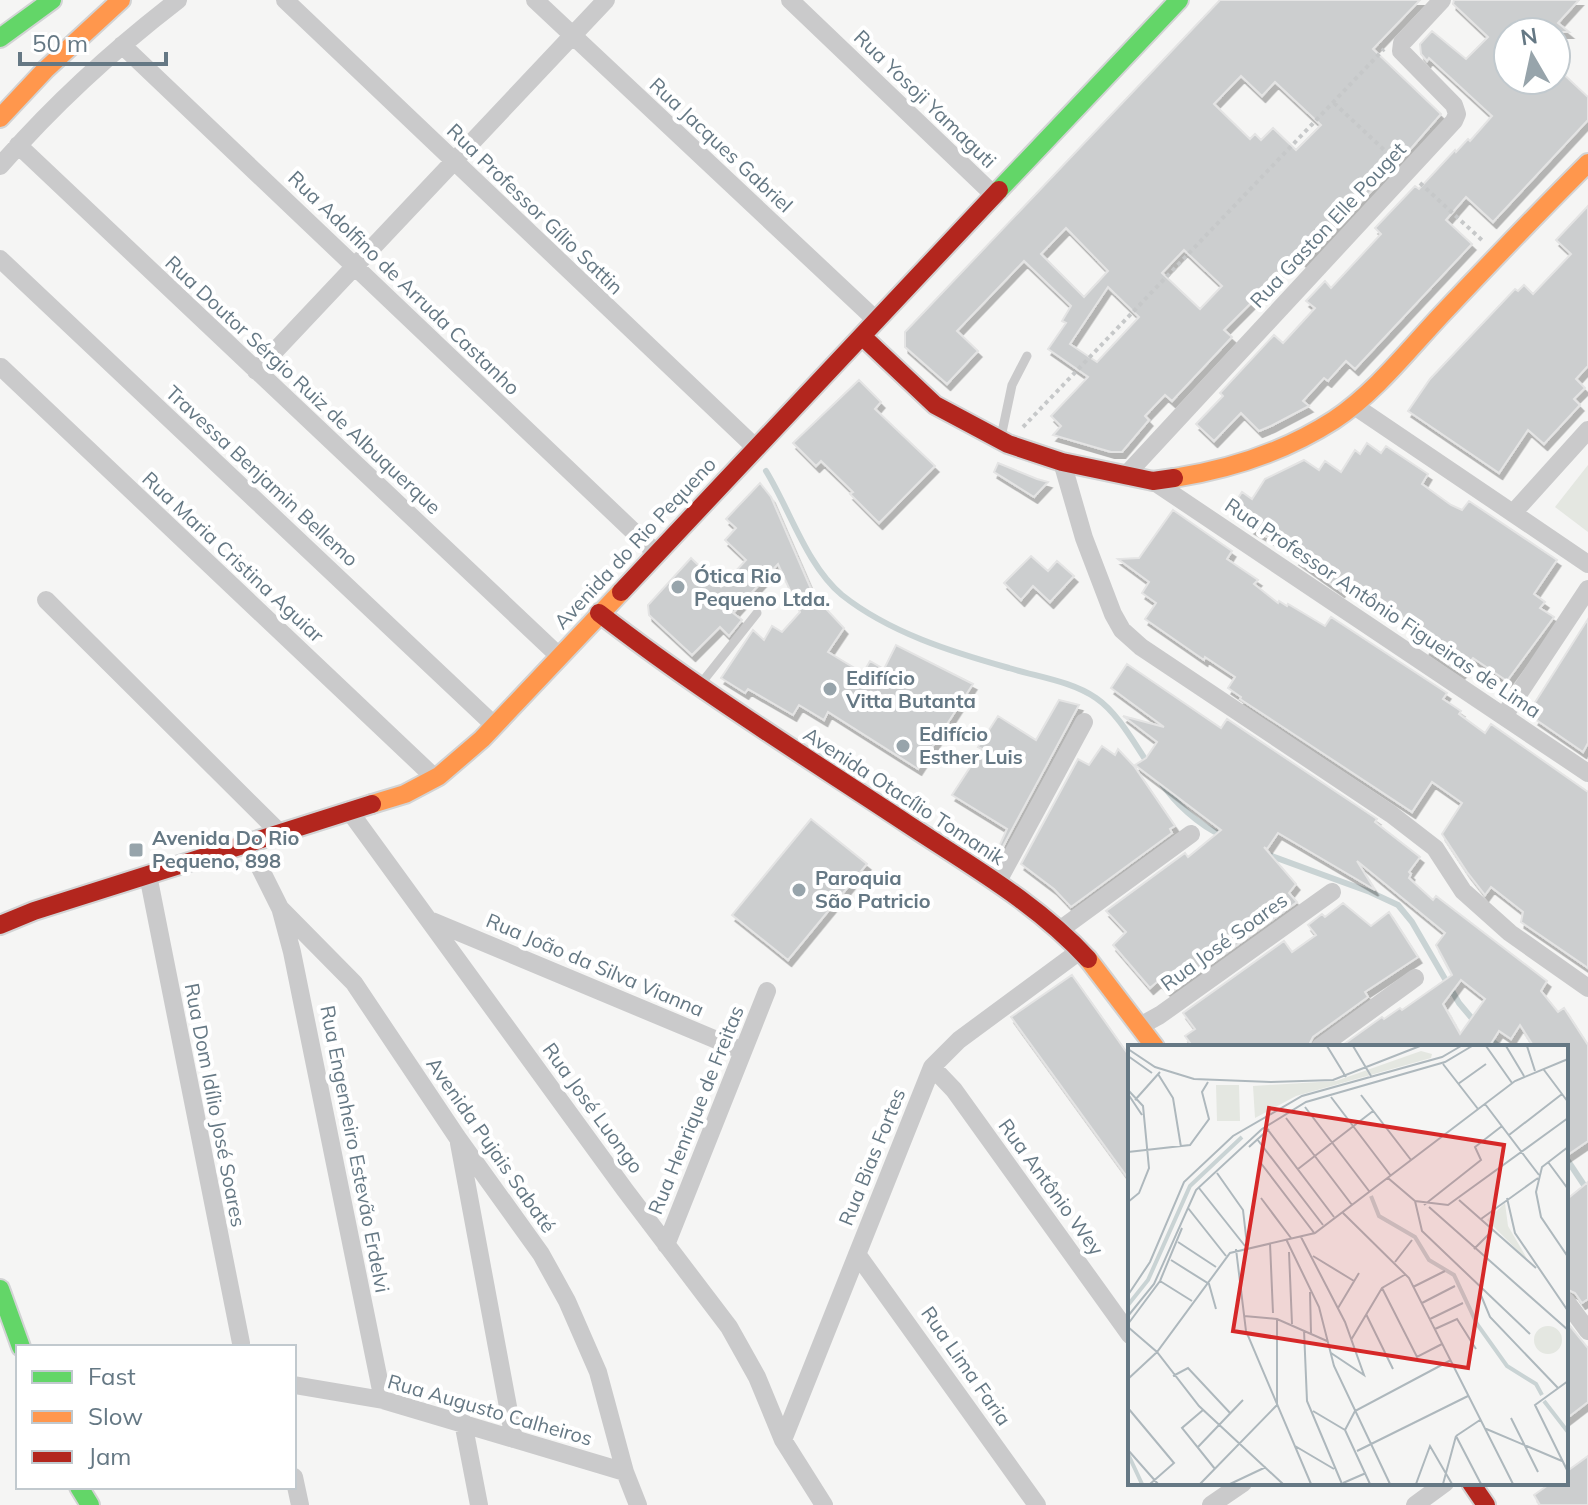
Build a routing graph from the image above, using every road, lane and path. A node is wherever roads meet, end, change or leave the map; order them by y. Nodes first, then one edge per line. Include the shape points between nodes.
1 (52, 0) edge
2 (121, 0) edge
3 (178, 0) edge
4 (285, 0) edge
5 (535, 0) edge
6 (606, 0) edge
7 (790, 0) edge
8 (1179, 0) edge
9 (1442, 0) edge
10 (572, 35) junction
11 (0, 38) edge
12 (1402, 43) junction
13 (122, 45) junction
14 (1334, 103) junction
15 (0, 118) edge
16 (1377, 144) dead end
17 (18, 145) junction
18 (453, 161) junction
19 (1588, 163) edge
20 (0, 166) edge
21 (1408, 172) junction
22 (995, 196) junction
23 (1497, 255) junction
24 (0, 259) edge
25 (354, 266) junction
26 (877, 321) junction
27 (862, 336) junction
28 (1027, 356) dead end
29 (1, 367) edge
30 (256, 371) junction
31 (1353, 405) junction
32 (1588, 430) edge
33 (1004, 442) junction
34 (756, 448) junction
35 (1062, 462) junction
36 (1125, 476) junction
37 (1153, 481) junction
38 (1514, 512) junction
39 (656, 553) junction
40 (1588, 564) edge
41 (1588, 589) edge
42 (46, 600) dead end
43 (599, 613) junction
44 (757, 613) dead end
45 (559, 656) junction
46 (698, 687) junction
47 (1504, 716) junction
48 (1084, 722) dead end
49 (494, 725) junction
50 (1588, 773) edge
51 (435, 778) junction
52 (350, 812) junction
53 (281, 834) junction
54 (1191, 834) dead end
55 (248, 844) junction
56 (148, 875) junction
57 (997, 883) junction
58 (1332, 892) dead end
59 (280, 908) junction
60 (430, 920) junction
61 (0, 925) edge
62 (1061, 929) junction
63 (1081, 950) junction
64 (1415, 978) dead end
65 (1583, 986) edge
66 (767, 991) dead end
67 (1588, 1003) edge
68 (1140, 1026) junction
69 (1154, 1045) edge
70 (1323, 1045) edge
71 (743, 1051) junction
72 (932, 1067) junction
73 (457, 1137) junction
74 (666, 1245) junction
75 (857, 1254) junction
76 (0, 1289) edge
77 (1568, 1304) edge
78 (1588, 1331) edge
79 (1128, 1332) edge
80 (241, 1343) dead end
81 (20, 1345) edge
82 (296, 1385) edge
83 (383, 1400) junction
84 (463, 1422) junction
85 (514, 1439) junction
86 (783, 1440) junction
87 (625, 1472) junction
88 (1238, 1485) edge
89 (1442, 1485) edge
90 (1472, 1485) edge
91 (479, 1505) edge
92 (638, 1505) edge
93 (824, 1505) edge
94 (1037, 1505) edge
95 (1211, 1505) edge
96 (1415, 1505) edge
97 (1486, 1505) edge

1 - 11 main road
2 - 15 main road
3 - 13 street
4 - 18 street, Rua Professor Gílio Sattin
5 - 10 street, Rua Jacques Gabriel
6 - 10 street
7 - 22 street, Rua Yosoji Yamaguti
8 - 22 main road, Avenida do Rio Pequeno
9 - 12 street
10 - 18 street
10 - 26 street, Rua Jacques Gabriel
12 - 14 path via 1387,46
12 - 21 street, Rua Gaston Elle Pouget via 1401,51 1457,114
13 - 17 street
13 - 25 street, Rua Adolfino de Arruda Castanho
14 - 16 path
14 - 33 path
17 - 20 street
17 - 30 street, Rua Doutor Sérgio Ruiz de Albuquerque
18 - 25 street
18 - 34 street, Rua Professor Gílio Sattin
19 - 23 main road
21 - 23 path
21 - 36 street, Rua Gaston Elle Pouget
22 - 26 main road, Avenida do Rio Pequeno
23 - 31 main road
24 - 49 street, Travessa Benjamin Bellemo
25 - 30 street
25 - 39 street, Rua Adolfino de Arruda Castanho
26 - 27 main road, Avenida do Rio Pequeno
27 - 33 main road via 935,405
27 - 34 main road, Avenida do Rio Pequeno
28 - 33 lane via 1012,385
29 - 51 street, Rua Maria Cristina Aguiar
30 - 45 street, Rua Doutor Sérgio Ruiz de Albuquerque
31 - 37 main road via 1280,450 1200,474
31 - 38 street
32 - 38 street
33 - 35 main road
34 - 39 main road, Avenida do Rio Pequeno
35 - 36 main road
35 - 65 street via 1084,538 1122,630 1391,814 1435,848 1463,891
36 - 37 main road
37 - 47 street, Rua Professor Antônio Figueiras de Lima
38 - 40 street
39 - 43 main road, Avenida do Rio Pequeno
41 - 47 street
42 - 53 street
43 - 45 main road, Avenida do Rio Pequeno
43 - 46 main road, Avenida Otacílio Tomanik
44 - 46 lane
45 - 49 main road, Avenida do Rio Pequeno
46 - 57 main road, Avenida Otacílio Tomanik
47 - 50 street, Rua Professor Antônio Figueiras de Lima
48 - 57 street
49 - 51 main road, Avenida do Rio Pequeno
51 - 52 main road, Avenida do Rio Pequeno
52 - 53 main road, Avenida do Rio Pequeno
52 - 60 street, Rua José Luongo
53 - 55 main road, Avenida do Rio Pequeno
54 - 62 street
55 - 56 main road, Avenida do Rio Pequeno
55 - 59 street, Avenida Pujais Sabaté
56 - 61 main road, Avenida do Rio Pequeno
56 - 80 street, Rua Dom Idílio José Soares
57 - 62 main road, Avenida Otacílio Tomanik
58 - 68 street, Rua José Soares
59 - 73 street, Avenida Pujais Sabaté via 354,983
59 - 83 street, Rua Engenheiro Estevão Erdelvi
60 - 71 street, Rua João da Silva Vianna
60 - 74 street, Rua José Luongo
62 - 63 main road, Avenida Otacílio Tomanik
63 - 68 main road, Avenida Otacílio Tomanik
63 - 72 street, Rua Bias Fortes via 959,1040
64 - 70 street
65 - 67 street
66 - 71 street, Rua Henrique de Freitas
68 - 69 main road, Avenida Otacílio Tomanik
71 - 74 street, Rua Henrique de Freitas
72 - 75 street, Rua Bias Fortes
72 - 79 street, Rua Antônio Wey via 954,1090
73 - 85 street
73 - 87 street, Avenida Pujais Sabaté via 541,1254 567,1301 598,1372
74 - 86 street, Rua José Luongo via 729,1327
75 - 86 street, Rua Bias Fortes
75 - 94 street, Rua Lima Faria
76 - 81 main road
77 - 78 street
82 - 83 street, Rua Augusto Calheiros
83 - 84 street, Rua Augusto Calheiros
84 - 85 street, Rua Augusto Calheiros
84 - 91 street
85 - 87 street, Rua Augusto Calheiros
86 - 93 street, Rua José Luongo
87 - 92 street, Avenida Pujais Sabaté
88 - 95 street
89 - 96 street
90 - 97 main road

